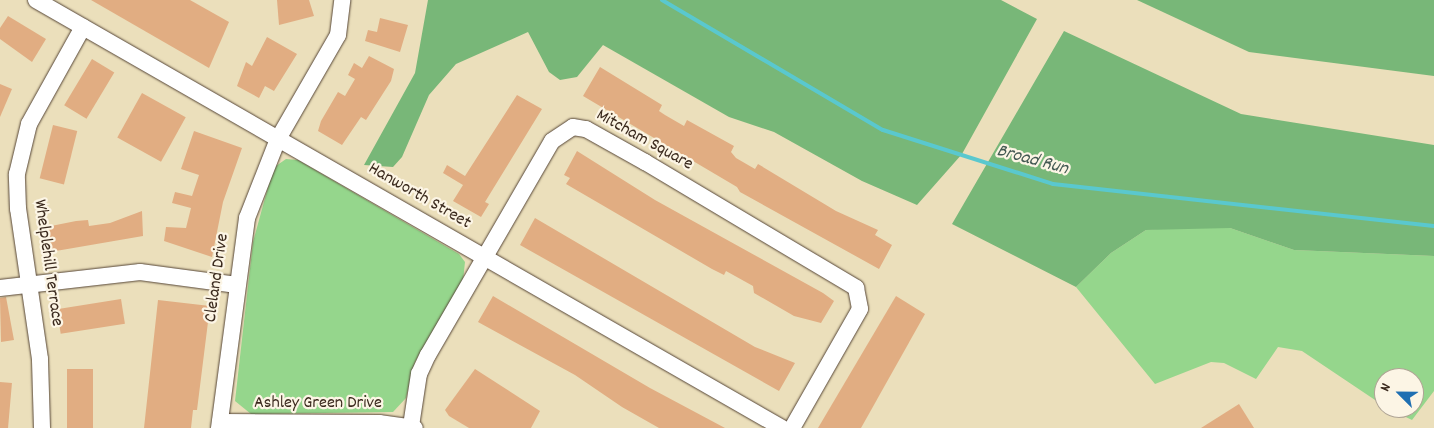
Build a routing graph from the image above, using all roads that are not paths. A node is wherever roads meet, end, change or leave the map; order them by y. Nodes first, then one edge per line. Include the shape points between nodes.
1 (36, 0) edge
2 (342, 0) edge
3 (82, 27) junction
4 (278, 139) junction
5 (484, 257) junction
6 (29, 283) junction
7 (237, 285) junction
8 (0, 288) edge
9 (220, 425) edge
10 (413, 427) edge
11 (42, 428) edge
12 (782, 428) edge
13 (792, 428) edge

1 - 3 street, Hanworth Street
2 - 4 street, Cleland Drive via 338,35
3 - 4 street, Hanworth Street
3 - 6 street, Whelplehill Terrace via 45,92 21,149 18,210
4 - 5 street, Hanworth Street
4 - 7 street, Cleland Drive via 247,218
5 - 10 street, Mitcham Square via 419,374
5 - 12 street, Hanworth Street
5 - 13 street, Mitcham Square via 552,141 573,127 586,129 856,288 860,309
6 - 7 street via 140,272
6 - 8 street
6 - 11 street, Whelplehill Terrace via 43,385
7 - 9 street, Cleland Drive
9 - 10 street, Ashley Green Drive

